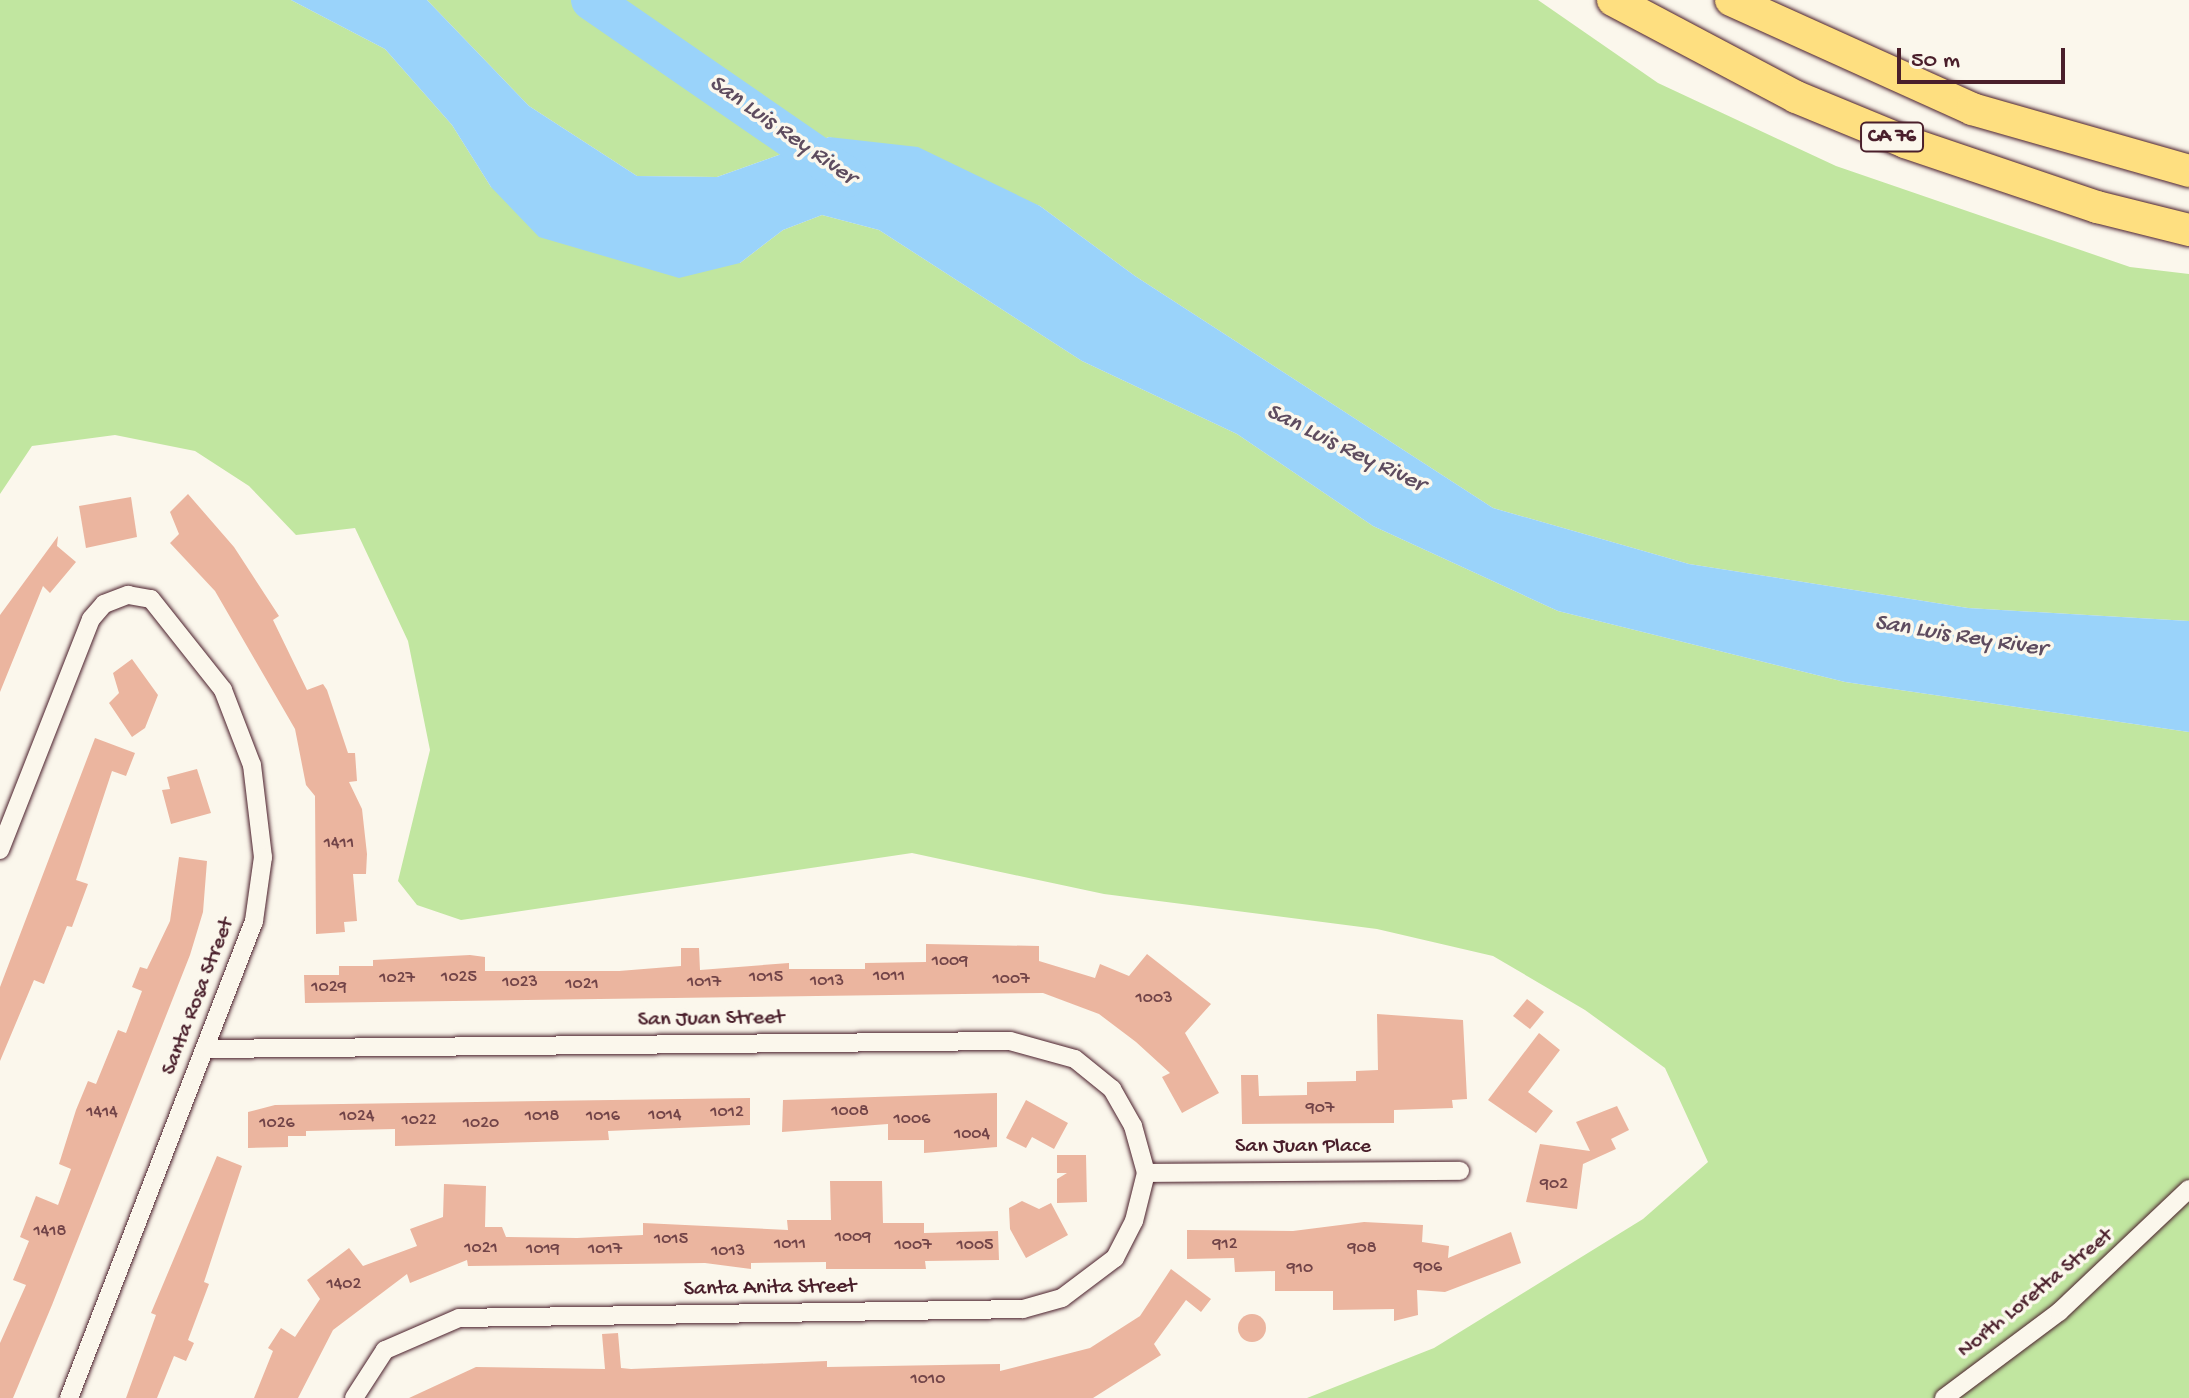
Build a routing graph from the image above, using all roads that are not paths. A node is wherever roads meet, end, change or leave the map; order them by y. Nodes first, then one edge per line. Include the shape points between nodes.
1 (1613, 0) edge
2 (1731, 0) edge
3 (2189, 171) edge
4 (2189, 230) edge
5 (0, 850) edge
6 (205, 1049) junction
7 (1460, 1171) dead end
8 (1146, 1173) junction
9 (2189, 1189) edge
10 (69, 1398) edge
11 (354, 1398) edge
12 (1944, 1398) edge

1 - 4 highway, CA 76 via 1796,97 1905,142 2097,207
2 - 3 highway, CA 76 via 1972,109
5 - 6 street, Santa Rosa Street via 91,619 104,604 128,595 151,599 223,690 252,765 263,857 254,921
6 - 8 street, San Juan Street via 1010,1041 1075,1059 1112,1089 1133,1126
6 - 10 street, Santa Rosa Street
7 - 8 street, San Juan Place
8 - 11 street, Santa Anita Street via 1134,1221 1115,1258 1062,1298 1023,1309 459,1318 385,1350
9 - 12 street, North Loretta Street via 2059,1312

